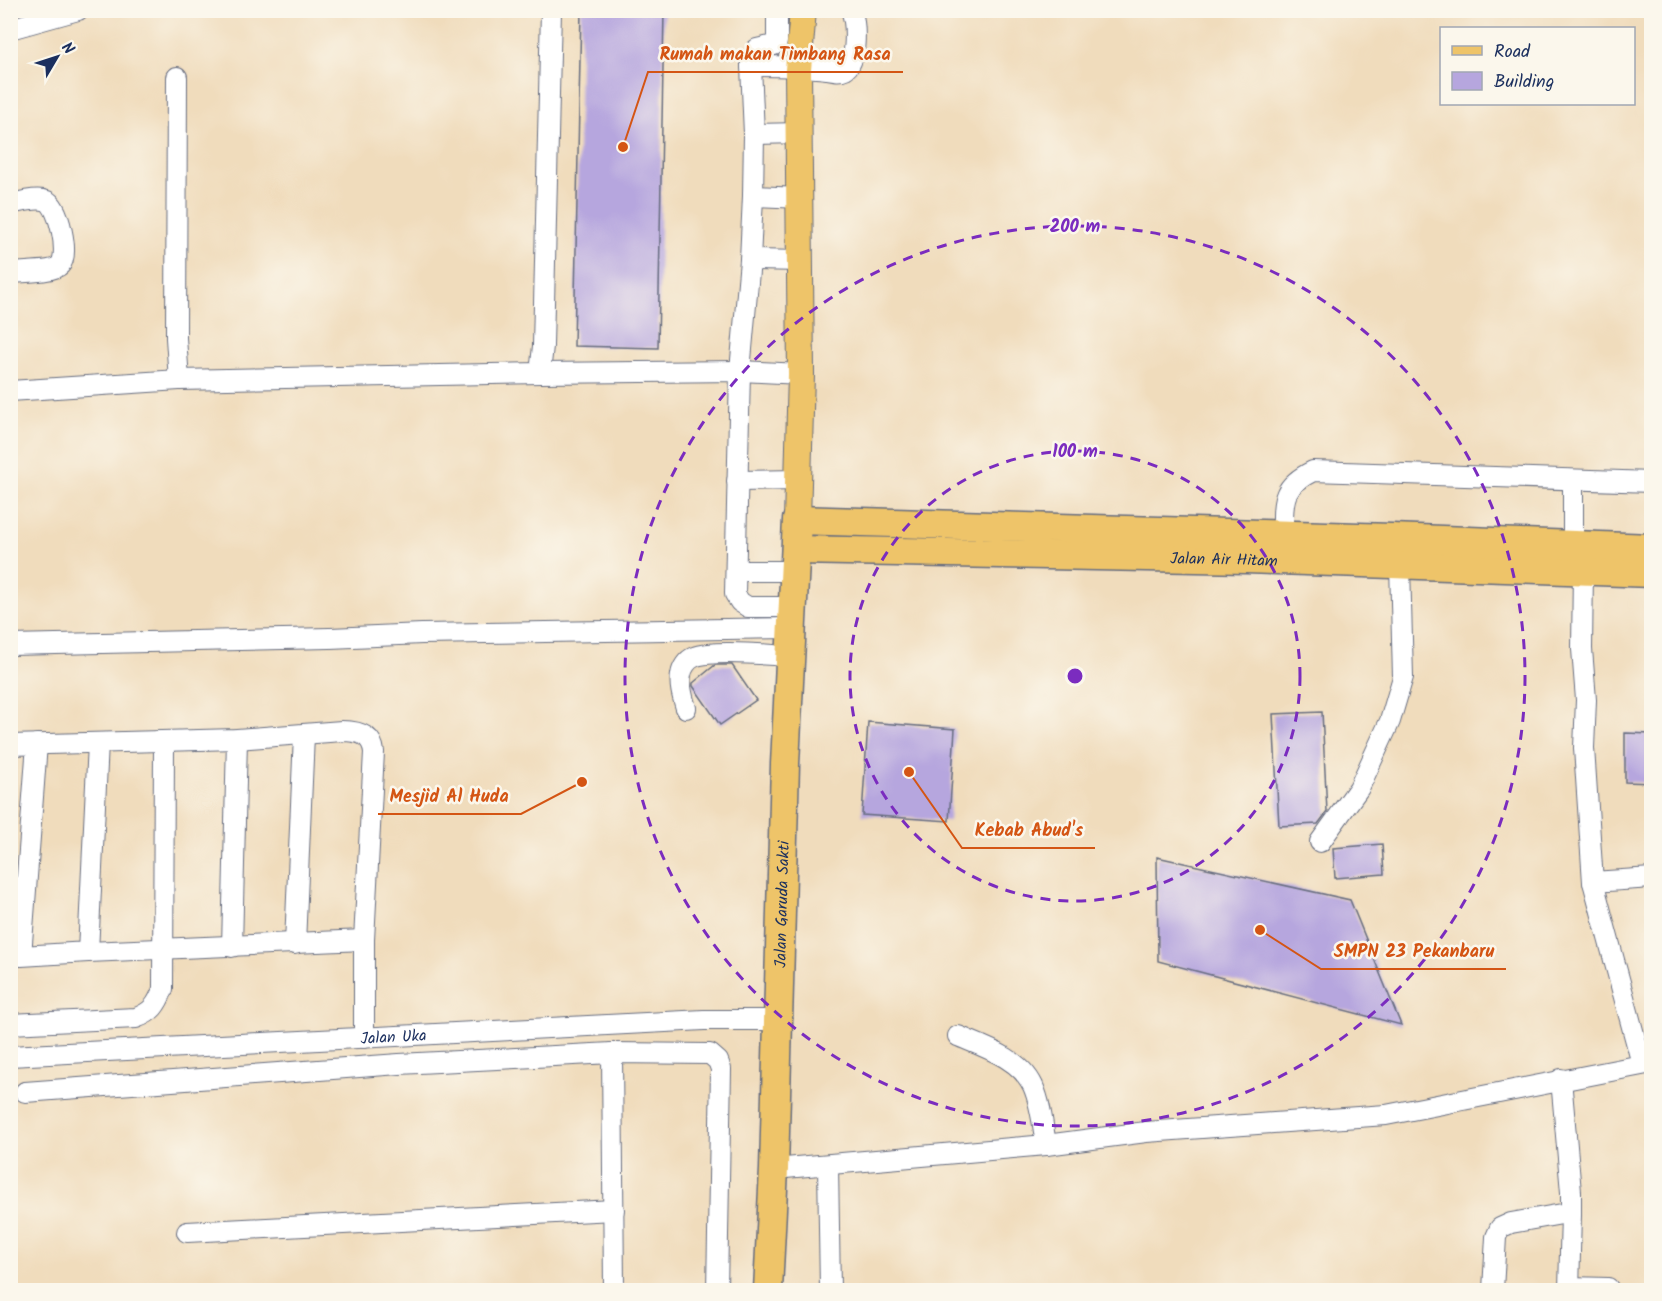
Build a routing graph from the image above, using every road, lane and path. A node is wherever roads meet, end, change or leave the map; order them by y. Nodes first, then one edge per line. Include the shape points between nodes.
1 (78, 10) edge
2 (551, 10) edge
3 (777, 10) edge
4 (851, 10) edge
5 (802, 11) edge
6 (10, 28) edge
7 (751, 66) junction
8 (798, 66) junction
9 (177, 77) dead end
10 (800, 133) junction
11 (754, 134) junction
12 (753, 196) junction
13 (800, 198) junction
14 (10, 204) edge
15 (750, 260) junction
16 (801, 261) junction
17 (10, 273) edge
18 (740, 371) junction
19 (540, 373) junction
20 (801, 374) junction
21 (178, 380) junction
22 (10, 391) edge
23 (798, 480) junction
24 (1573, 480) junction
25 (737, 481) junction
26 (1652, 483) edge
27 (797, 520) junction
28 (1283, 535) junction
29 (1652, 548) edge
30 (1578, 557) junction
31 (795, 560) junction
32 (1400, 565) junction
33 (736, 571) junction
34 (1652, 573) edge
35 (793, 617) junction
36 (10, 645) edge
37 (790, 656) junction
38 (686, 708) dead end
39 (304, 735) junction
40 (237, 739) junction
41 (165, 741) junction
42 (98, 743) junction
43 (36, 744) junction
44 (10, 745) edge
45 (1320, 842) dead end
46 (1652, 878) edge
47 (1593, 882) junction
48 (364, 940) junction
49 (295, 944) junction
50 (232, 947) junction
51 (164, 949) junction
52 (88, 952) junction
53 (16, 957) edge
54 (777, 1020) junction
55 (10, 1024) edge
56 (958, 1036) dead end
57 (364, 1038) junction
58 (612, 1053) junction
59 (10, 1056) edge
60 (1647, 1064) edge
61 (1561, 1079) junction
62 (25, 1092) dead end
63 (1046, 1145) junction
64 (828, 1165) junction
65 (774, 1169) junction
66 (614, 1210) junction
67 (1571, 1214) junction
68 (187, 1232) dead end
69 (1608, 1288) dead end
70 (1569, 1289) edge
71 (614, 1290) edge
72 (717, 1290) edge
73 (768, 1290) edge
74 (830, 1290) edge
75 (1493, 1290) edge

1 - 6 street
2 - 19 street
3 - 7 street via 777,42 757,49
4 - 8 street via 855,44 849,66 837,71
5 - 8 main road
7 - 8 street
7 - 11 street
8 - 10 main road
9 - 21 street
10 - 11 street
10 - 13 main road
11 - 12 street
12 - 13 street
12 - 15 street
13 - 16 main road
14 - 17 street via 42,200 50,203 56,211 65,252 63,262 55,268
15 - 16 street
15 - 18 street
16 - 20 main road
18 - 19 street
18 - 20 street
18 - 25 street
19 - 21 street
20 - 23 main road
21 - 22 street
23 - 25 street
23 - 27 main road
24 - 26 street
24 - 28 street via 1313,471 1296,479 1283,500
24 - 30 street
25 - 33 street
27 - 28 highway, Jalan Air Hitam
27 - 31 highway, Jalan Garuda Sakti
28 - 30 highway, Jalan Air Hitam
29 - 30 highway, Jalan Air Hitam
30 - 32 highway, Jalan Air Hitam
30 - 34 highway, Jalan Air Hitam
30 - 47 street
31 - 32 highway, Jalan Air Hitam via 1246,559
31 - 33 street
31 - 35 highway, Jalan Garuda Sakti
32 - 45 street via 1403,677 1394,710 1359,788
33 - 35 street via 735,594 740,602
35 - 36 street via 330,638
35 - 37 highway, Jalan Garuda Sakti
37 - 38 street via 695,656 681,674
37 - 54 highway, Jalan Garuda Sakti
39 - 40 street
39 - 48 street via 355,731 373,744
39 - 49 street
40 - 41 street
40 - 50 street
41 - 42 street
41 - 51 street
42 - 43 street
42 - 52 street
43 - 44 street
43 - 53 street
46 - 47 street
47 - 60 street
48 - 49 street
48 - 57 street
49 - 50 street
50 - 51 street
51 - 52 street
51 - 55 street via 163,990 148,1014 136,1018
52 - 53 street
54 - 57 street, Jalan Uka via 704,1020
54 - 65 highway, Jalan Garuda Sakti
56 - 63 street via 989,1049 1026,1075 1035,1092
57 - 59 street, Jalan Uka
58 - 62 street via 399,1064
58 - 66 street
58 - 72 street via 704,1053 720,1065
60 - 61 street
61 - 63 street via 1386,1115 1146,1132
61 - 67 street
63 - 64 street
64 - 65 street
64 - 74 street
65 - 73 highway, Jalan Garuda Sakti
66 - 68 street
66 - 71 street
67 - 70 street
67 - 75 street via 1510,1222 1500,1228
69 - 70 street

